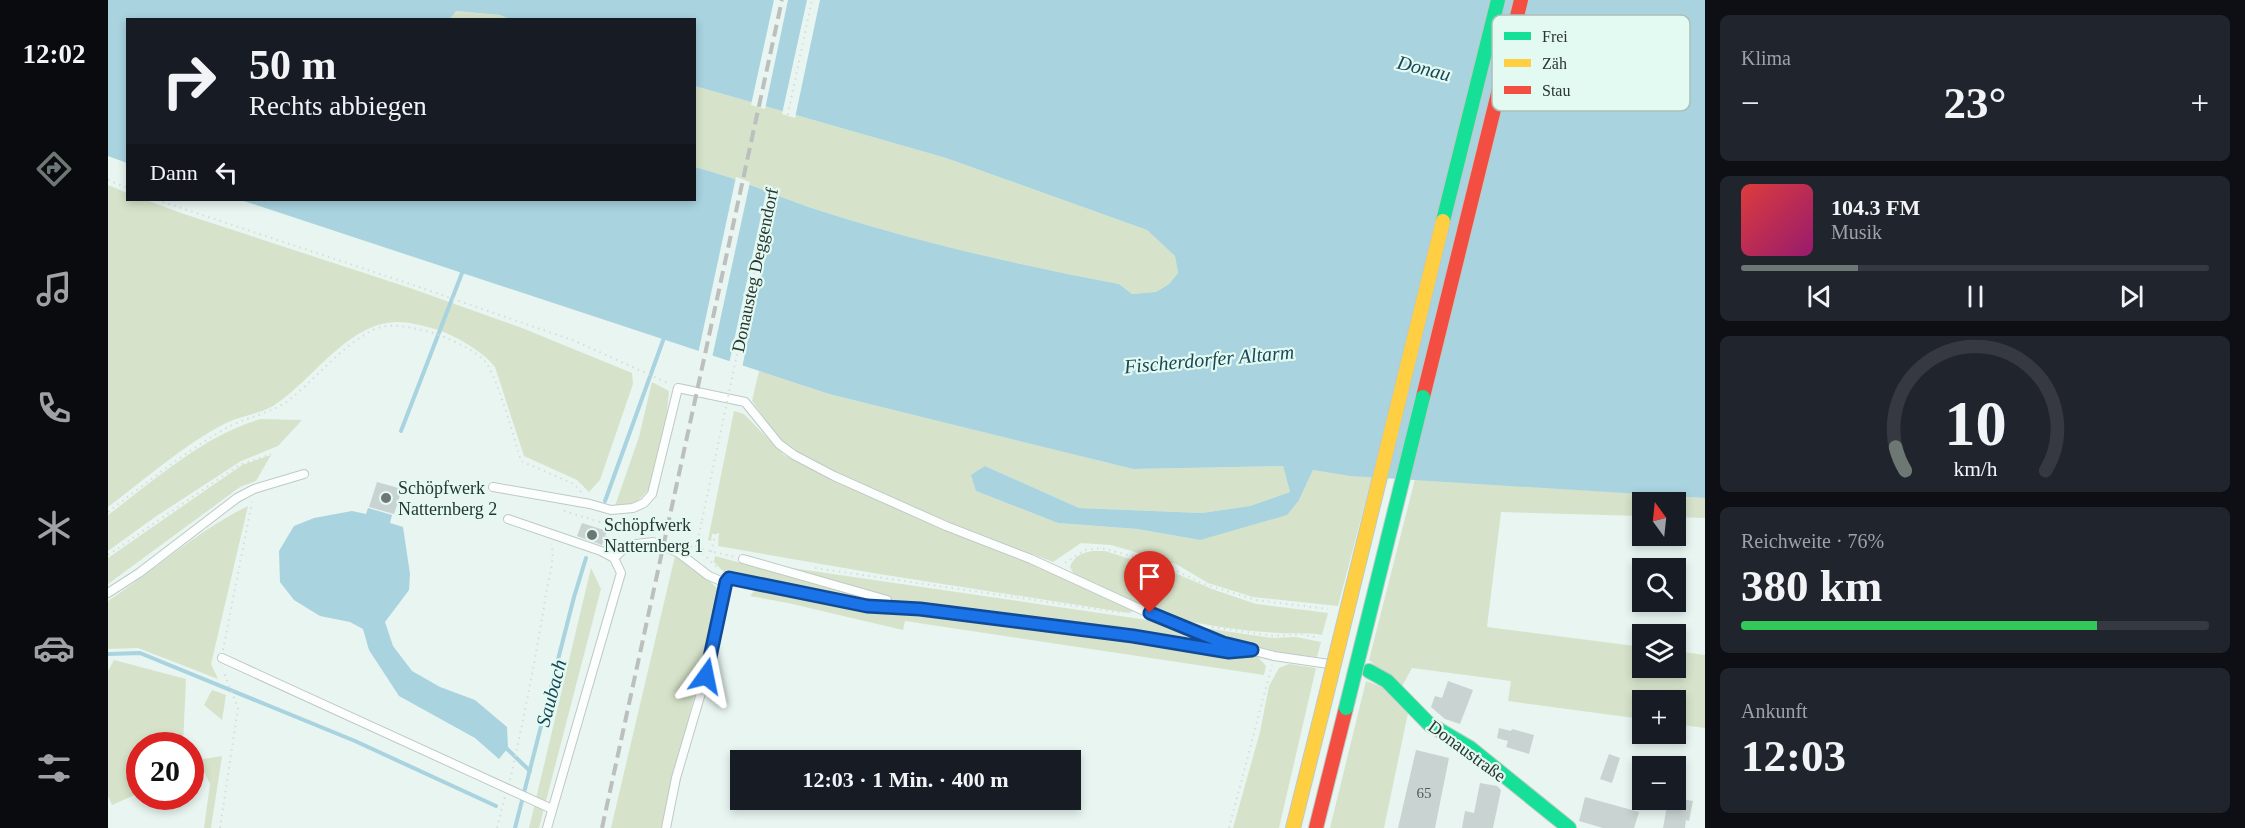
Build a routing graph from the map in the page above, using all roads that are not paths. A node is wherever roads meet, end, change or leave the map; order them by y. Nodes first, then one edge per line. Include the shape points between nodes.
1 (1498, 0) edge
2 (1521, 0) edge
3 (1494, 15) edge
4 (1517, 15) edge
5 (1492, 24) edge
6 (1494, 111) edge
7 (304, 474) dead end
8 (493, 487) dead end
9 (508, 519) dead end
10 (614, 558) junction
11 (742, 558) road end
12 (726, 582) junction
13 (108, 593) edge
14 (883, 608) junction
15 (1252, 650) junction
16 (222, 658) road end
17 (1369, 671) joint
18 (552, 809) junction
19 (547, 828) edge
20 (666, 828) edge
21 (1293, 828) edge
22 (1316, 828) edge
23 (1569, 828) edge

1 - 3 main road, bridge
2 - 4 main road, bridge
5 - 21 main road, bridge
6 - 22 main road, bridge
7 - 13 lane via 237,498
8 - 15 lane via 611,510 633,508 652,494 678,388 746,402 778,444 834,476 1166,621
9 - 10 lane via 602,548
10 - 12 lane via 628,545 653,542 680,553 710,576
10 - 18 lane via 621,573
11 - 14 lane via 887,600
12 - 14 lane via 729,578
12 - 20 lane
14 - 15 lane via 920,609 1133,636 1229,652
15 - 17 lane
16 - 18 lane
17 - 23 main road, Donaustraße via 1387,681 1429,724 1470,748
18 - 19 lane

